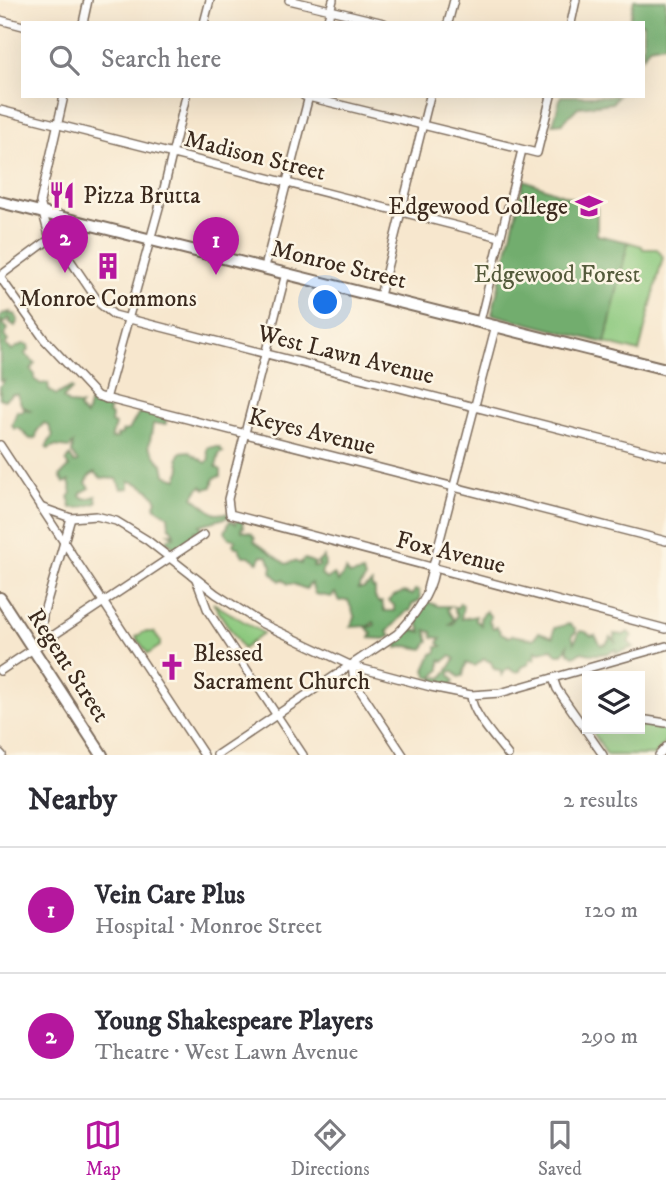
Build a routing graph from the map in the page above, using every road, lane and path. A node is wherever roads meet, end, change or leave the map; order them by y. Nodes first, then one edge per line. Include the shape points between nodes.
1 (88, 0) edge
2 (210, 0) edge
3 (289, 0) edge
4 (333, 0) edge
5 (454, 0) edge
6 (576, 0) edge
7 (330, 10) junction
8 (0, 20) edge
9 (83, 21) edge
10 (205, 21) edge
11 (327, 21) edge
12 (376, 21) edge
13 (449, 21) edge
14 (571, 21) edge
15 (21, 25) edge
16 (64, 98) edge
17 (186, 98) edge
18 (307, 98) edge
19 (311, 98) edge
20 (429, 98) edge
21 (551, 98) edge
22 (0, 110) edge
23 (57, 124) junction
24 (422, 125) junction
25 (522, 150) junction
26 (172, 153) junction
27 (287, 183) junction
28 (0, 202) edge
29 (42, 212) junction
30 (401, 212) junction
31 (500, 237) junction
32 (151, 238) junction
33 (50, 239) junction
34 (265, 267) junction
35 (286, 272) junction
36 (0, 277) edge
37 (380, 296) junction
38 (128, 318) junction
39 (480, 321) junction
40 (496, 326) junction
41 (265, 354) junction
42 (666, 369) edge
43 (106, 399) junction
44 (475, 406) junction
45 (246, 434) junction
46 (1, 449) edge
47 (666, 456) edge
48 (454, 487) junction
49 (40, 506) junction
50 (71, 517) junction
51 (204, 535) dead end
52 (666, 541) edge
53 (64, 543) junction
54 (170, 558) junction
55 (433, 569) junction
56 (195, 578) junction
57 (0, 598) edge
58 (103, 602) junction
59 (666, 629) edge
60 (48, 639) junction
61 (666, 646) edge
62 (33, 649) junction
63 (352, 666) junction
64 (0, 671) edge
65 (553, 678) junction
66 (471, 695) junction
67 (276, 715) junction
68 (582, 718) edge
69 (645, 720) edge
70 (666, 723) edge
71 (592, 734) edge
72 (666, 747) edge
73 (102, 755) edge
74 (204, 755) edge
75 (217, 755) edge
76 (303, 755) edge
77 (403, 755) edge
78 (508, 755) edge
79 (603, 755) edge
80 (659, 755) edge

1 - 9 street
2 - 10 street
3 - 7 street
4 - 7 street
5 - 13 street
6 - 14 street
7 - 11 street
7 - 12 street
8 - 15 street
16 - 23 street
17 - 26 street
18 - 27 street
19 - 24 street
20 - 24 street
21 - 25 street via 537,153
22 - 23 street, Madison Street
23 - 26 street, Madison Street
23 - 29 street via 40,202
24 - 25 street
24 - 30 street
25 - 31 street
26 - 27 street, Madison Street
26 - 32 street
27 - 30 street, Madison Street
27 - 34 street
28 - 29 main road, Monroe Street
29 - 32 main road, Monroe Street
29 - 33 street
30 - 31 street, Madison Street
30 - 37 street
31 - 39 street
32 - 34 main road, Monroe Street
32 - 38 street
33 - 36 street
33 - 38 street, West Lawn Avenue via 102,306
34 - 35 main road, Monroe Street
35 - 37 main road, Monroe Street
35 - 41 street
36 - 43 street, Keyes Avenue via 56,353 93,393
37 - 39 main road, Monroe Street
38 - 41 street, West Lawn Avenue
38 - 43 street
39 - 40 main road, Monroe Street
40 - 42 main road, Monroe Street
40 - 44 street
41 - 44 street, West Lawn Avenue
41 - 45 street
43 - 45 street, Keyes Avenue
44 - 47 street, West Lawn Avenue
44 - 48 street
45 - 48 street, Keyes Avenue
45 - 55 street, Fox Avenue via 228,512
46 - 49 street
48 - 52 street, Keyes Avenue
48 - 55 street
49 - 50 street
49 - 53 street
50 - 53 street
50 - 54 street via 116,521
51 - 54 street
53 - 58 street
53 - 60 street via 43,615
54 - 56 street
54 - 58 street
55 - 59 street, Fox Avenue
55 - 63 street via 431,584 403,628
56 - 63 street via 261,623
56 - 67 street via 208,611
57 - 62 main road, Regent Street
58 - 60 street
58 - 74 street
60 - 62 street
61 - 65 street
62 - 64 street
62 - 73 main road, Regent Street
63 - 66 street
63 - 67 street
63 - 77 street via 354,681
65 - 66 street via 508,692
65 - 68 street via 557,690
66 - 78 street via 477,713
67 - 75 street
67 - 76 street
69 - 70 street
71 - 79 street
72 - 80 street

